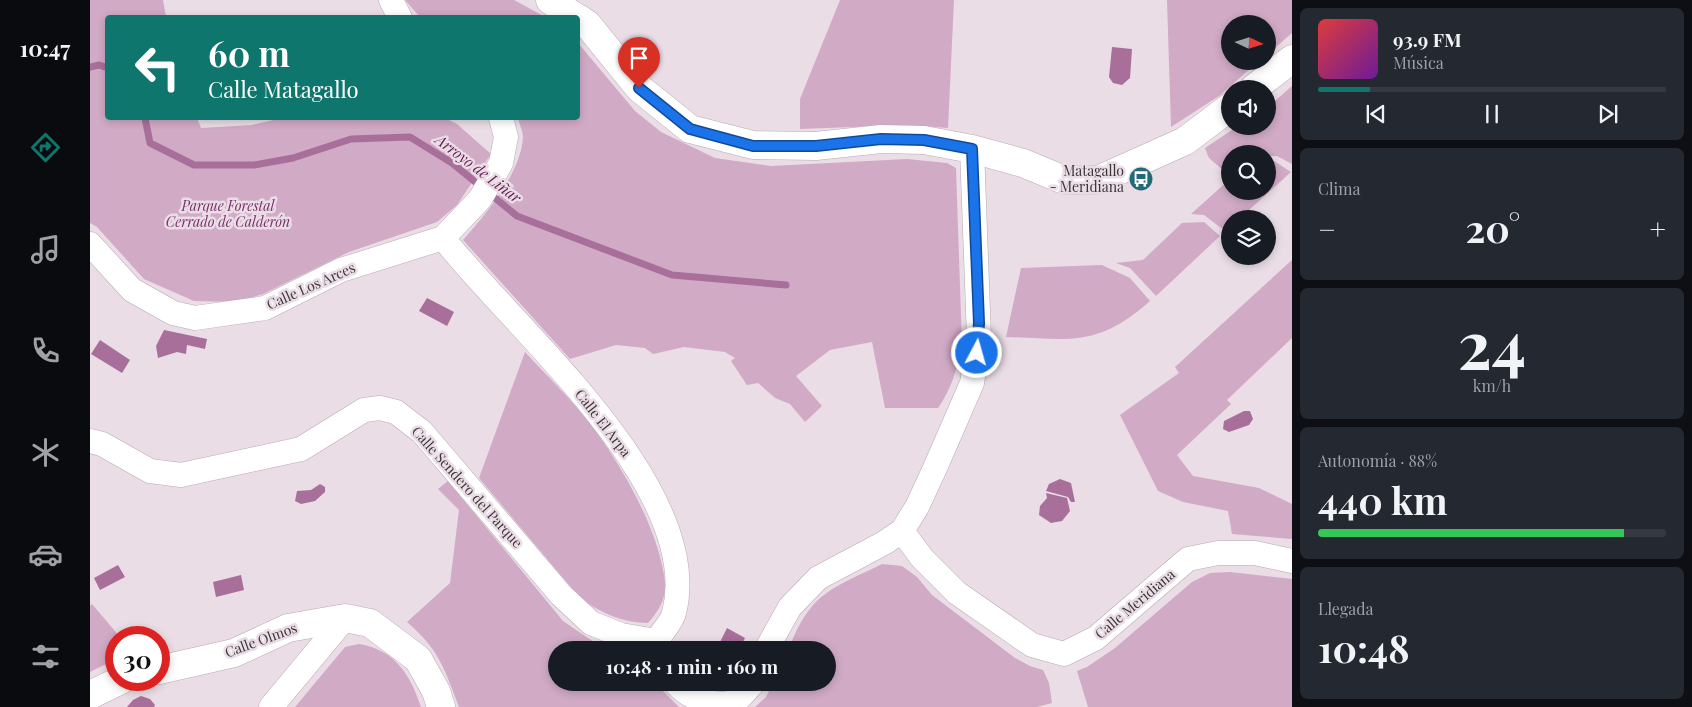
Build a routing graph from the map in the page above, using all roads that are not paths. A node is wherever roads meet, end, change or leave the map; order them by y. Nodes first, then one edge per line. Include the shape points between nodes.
1 (391, 0) edge
2 (550, 0) edge
3 (398, 15) edge
4 (572, 15) edge
5 (580, 20) edge
6 (1292, 59) edge
7 (1265, 80) edge
8 (1221, 113) edge
9 (502, 120) edge
10 (972, 149) junction
11 (448, 234) junction
12 (90, 244) edge
13 (90, 441) edge
14 (902, 531) junction
15 (1292, 561) edge
16 (345, 618) junction
17 (641, 641) edge
18 (660, 641) edge
19 (771, 641) edge
20 (170, 668) edge
21 (105, 688) edge
22 (682, 691) edge
23 (745, 691) edge
24 (90, 695) edge
25 (271, 707) edge
26 (441, 707) edge

1 - 3 street
2 - 4 street
5 - 10 street via 588,25 639,88 690,129 753,146 816,146 881,139 924,140
6 - 7 street
8 - 10 street via 1185,141 1098,180 1064,180 1023,163
9 - 11 street via 506,138 501,163 480,199
10 - 14 street via 979,338 972,383 917,507
11 - 12 street, Calle Los Arces via 341,270 265,308 195,318 173,312 132,290
11 - 18 street, Calle El Arpa via 625,448 656,503 676,552 679,583 674,615
13 - 17 street, Calle Sendero del Parque via 102,444 150,472 181,474 301,449 364,410 380,408 396,412 422,432 561,595 591,623
14 - 15 street, Calle Meridiana via 922,558 956,593 1032,646 1064,654 1096,638 1188,559 1218,552 1255,553
14 - 19 street via 818,578 790,607
16 - 20 street, Calle Olmos via 288,628 234,653
16 - 25 street
16 - 26 street, Calle Olmos via 370,623 418,659
21 - 24 street
22 - 23 street via 711,706 735,701

